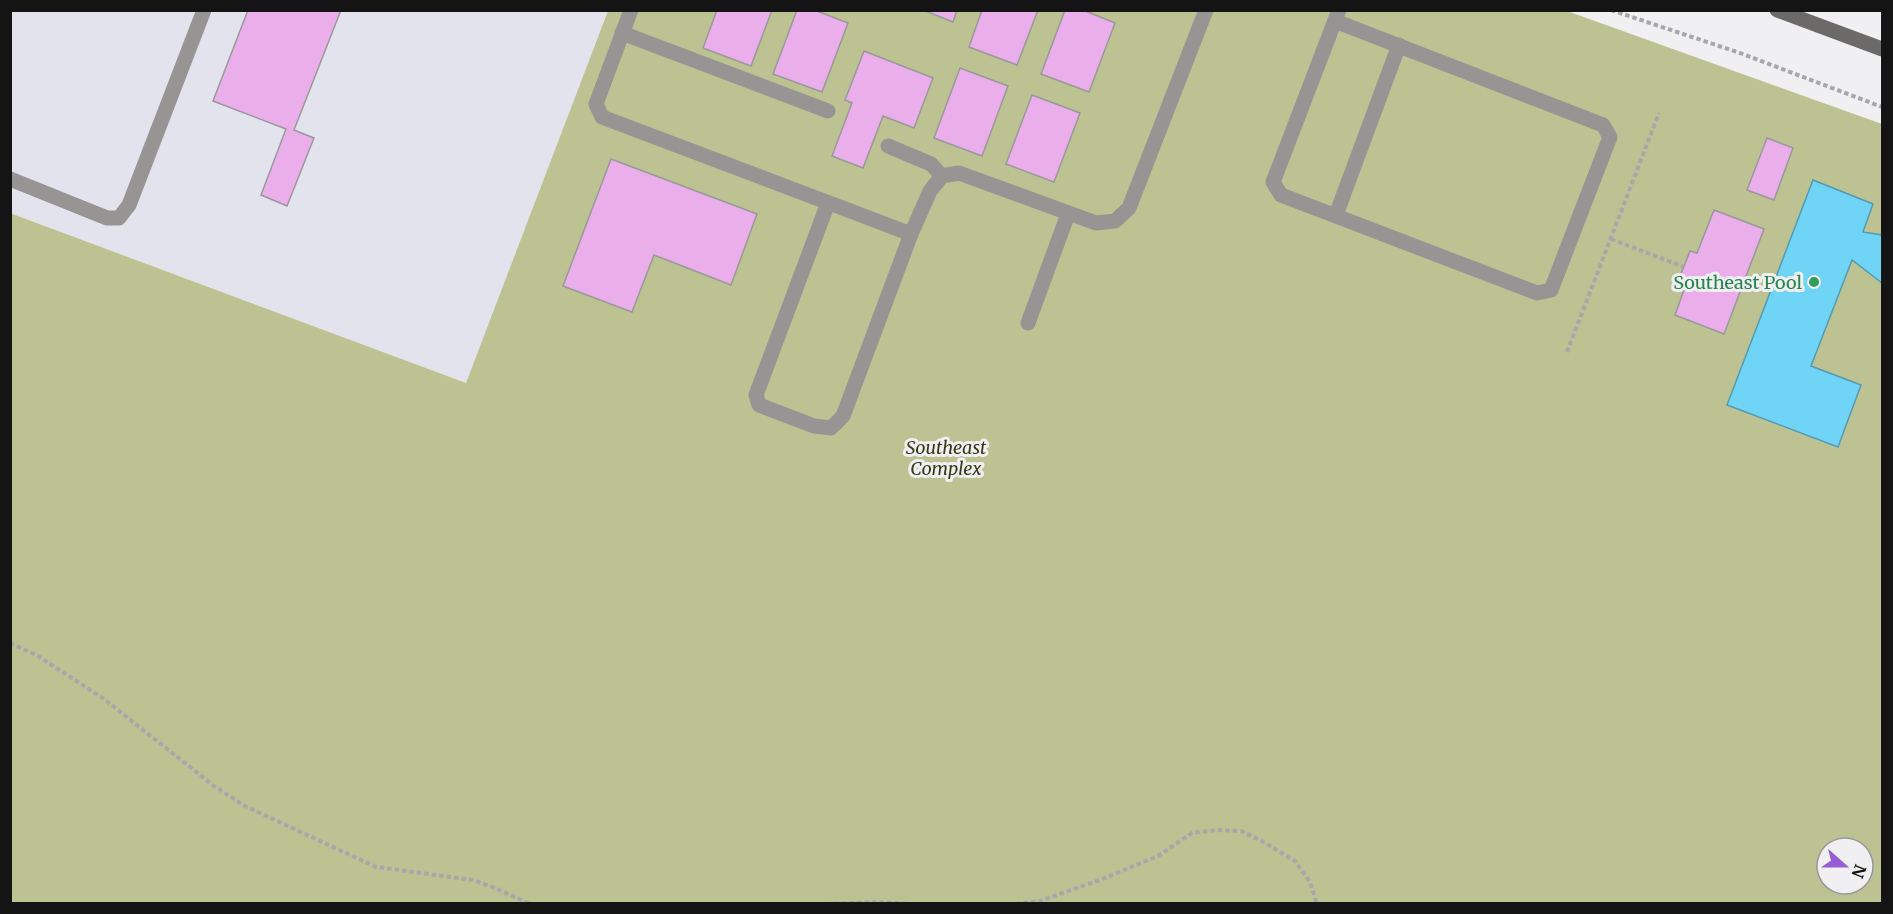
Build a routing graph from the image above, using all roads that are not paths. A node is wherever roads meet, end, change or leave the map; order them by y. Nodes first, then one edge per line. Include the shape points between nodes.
1 (204, 10) edge
2 (631, 10) edge
3 (1206, 10) edge
4 (1779, 11) edge
5 (1337, 16) edge
6 (622, 33) junction
7 (1399, 45) junction
8 (1882, 49) edge
9 (828, 111) dead end
10 (888, 146) dead end
11 (942, 176) junction
12 (10, 179) edge
13 (828, 203) junction
14 (1068, 214) junction
15 (1336, 216) junction
16 (911, 234) junction
17 (1028, 323) dead end

1 - 12 lane via 129,206 119,218 107,218
2 - 6 lane
3 - 14 lane via 1129,208 1115,221 1096,223
4 - 8 main road
5 - 7 lane
5 - 15 lane via 1273,182 1281,195
6 - 9 lane
6 - 13 lane via 596,104 602,117
7 - 15 lane
7 - 15 lane via 1603,124 1610,138 1551,290 1537,293
10 - 11 lane via 931,164
11 - 14 lane via 959,173
11 - 16 lane via 930,191
13 - 16 lane
13 - 16 lane via 756,395 759,405 814,426 831,428 843,416
14 - 17 lane

